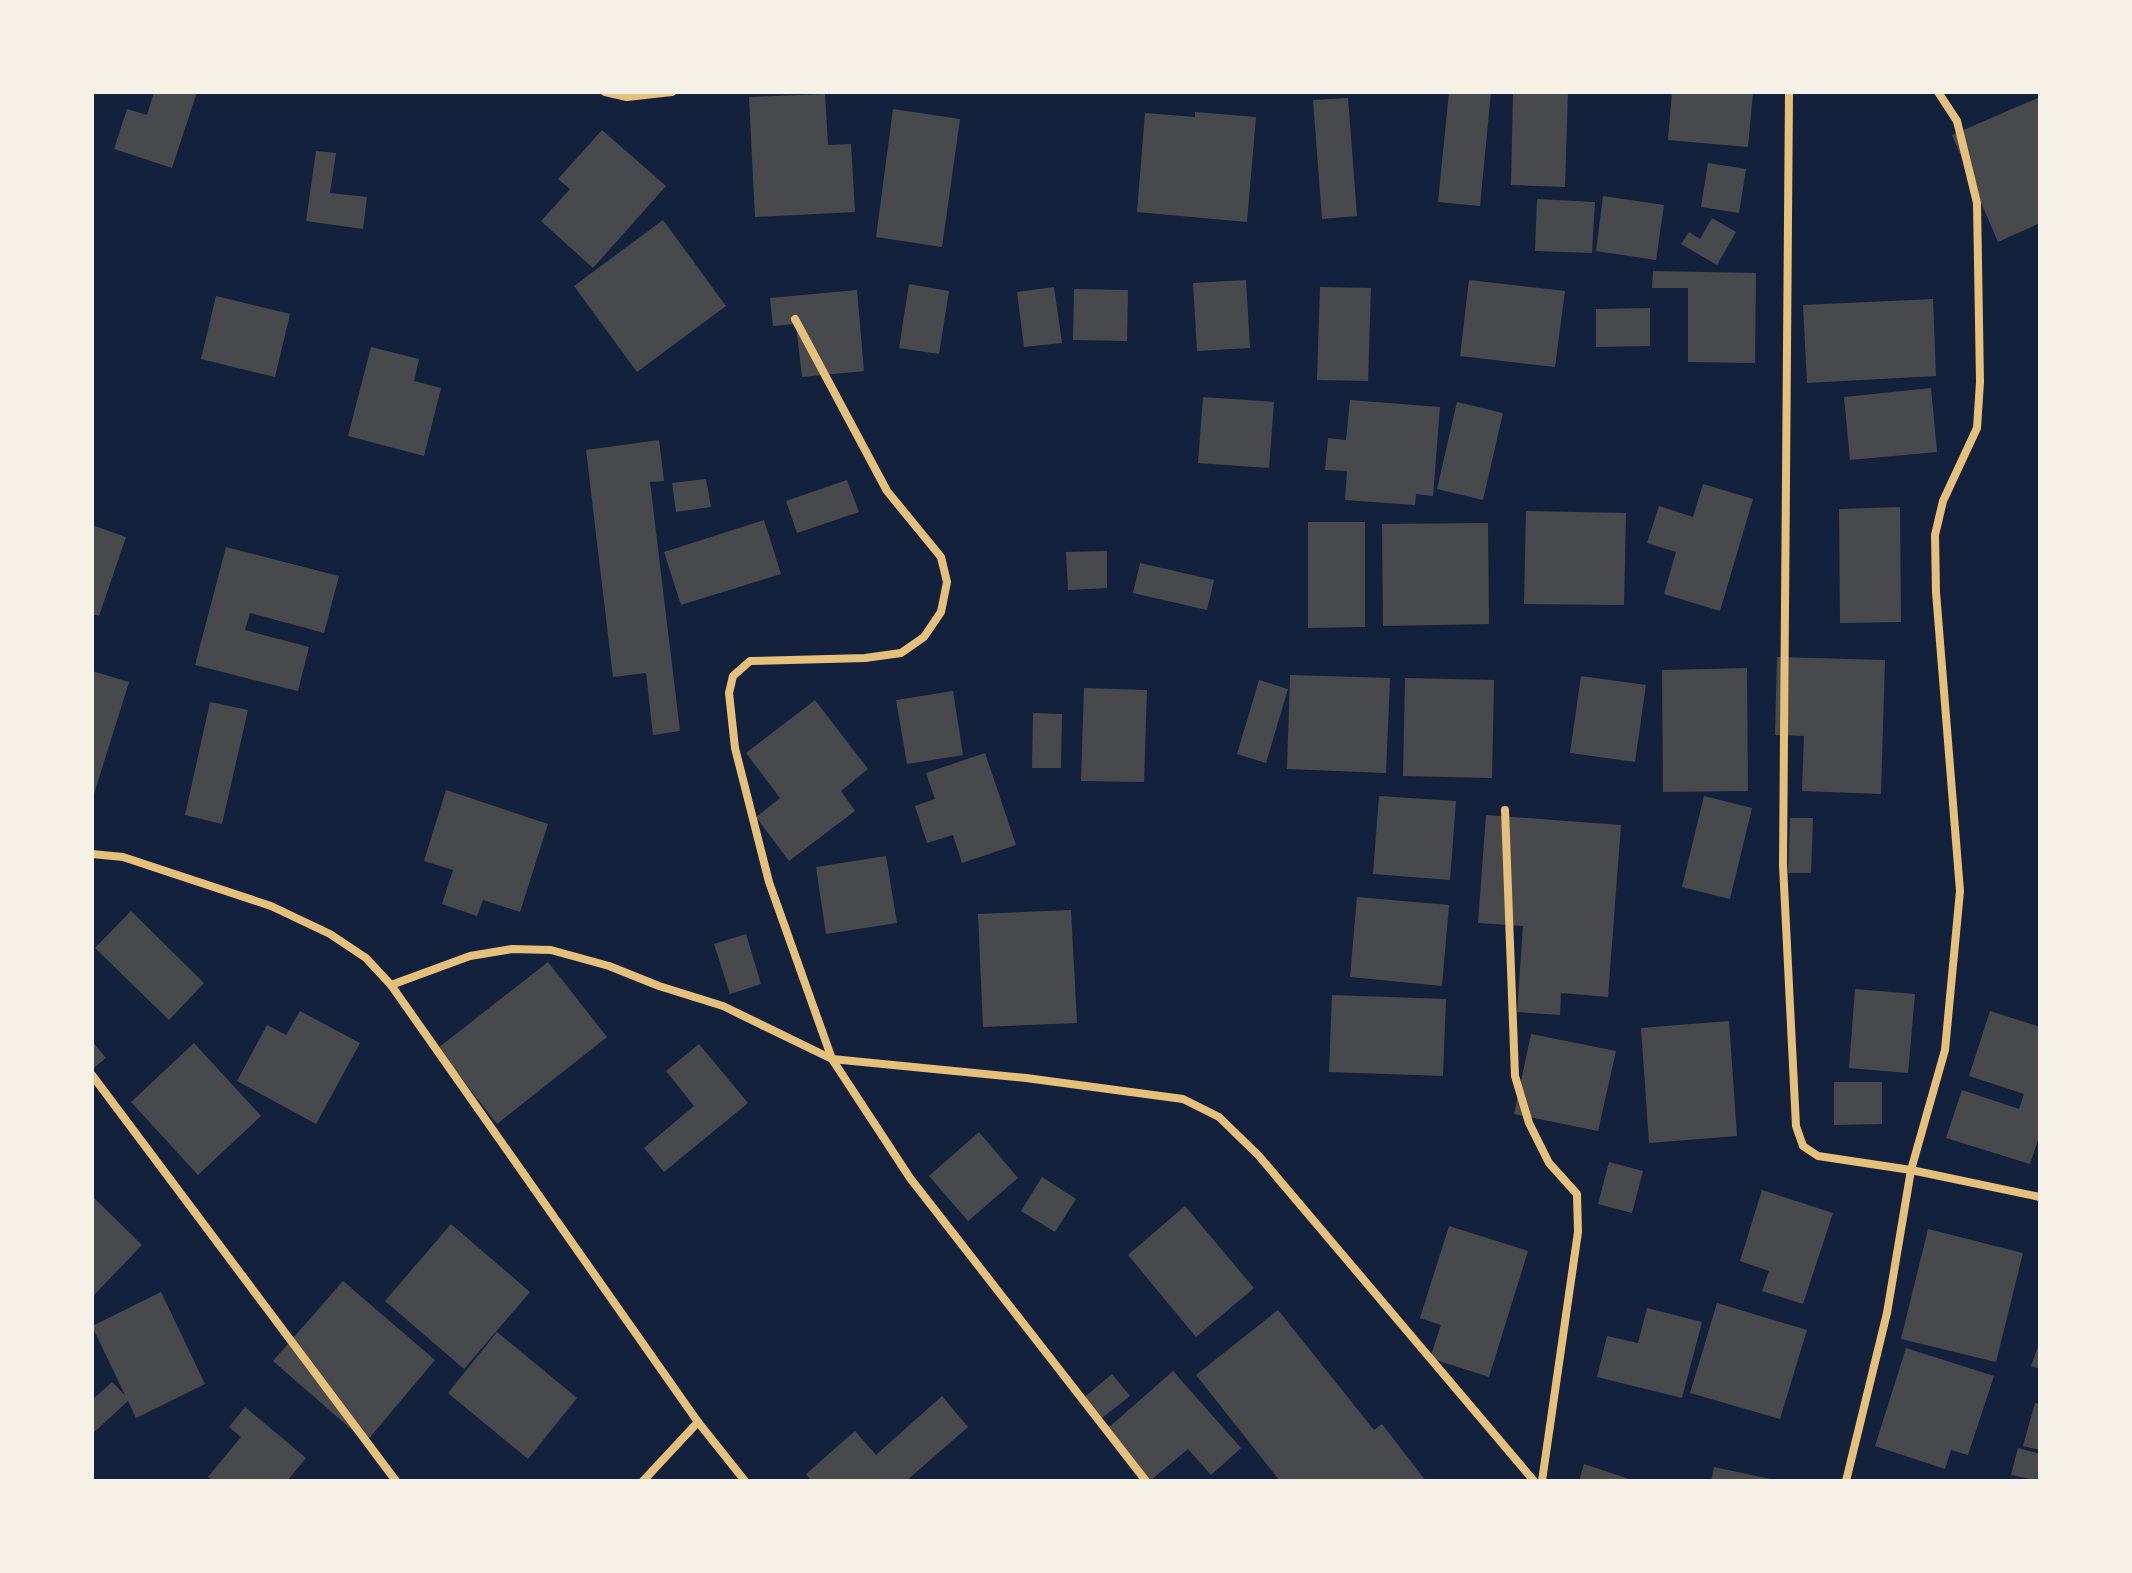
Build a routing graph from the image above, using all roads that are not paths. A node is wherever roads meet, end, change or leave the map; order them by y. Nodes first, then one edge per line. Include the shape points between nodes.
1 (605, 92) edge
2 (672, 92) edge
3 (1789, 92) edge
4 (1938, 92) edge
5 (795, 319) dead end
6 (1505, 810) dead end
7 (92, 854) edge
8 (391, 985) junction
9 (832, 1059) junction
10 (92, 1075) edge
11 (1911, 1170) junction
12 (2040, 1197) edge
13 (698, 1422) junction
14 (396, 1481) edge
15 (643, 1481) edge
16 (745, 1481) edge
17 (1146, 1481) edge
18 (1534, 1481) edge
19 (1542, 1481) edge
20 (1846, 1481) edge

1 - 2 street via 627,97
3 - 11 street via 1783,865 1796,1126 1803,1146 1818,1156
4 - 11 street via 1957,121 1977,203 1980,382 1977,428 1943,501 1935,535 1960,891 1945,1050
5 - 9 street via 887,491 941,557 947,582 941,612 924,637 901,653 750,661 733,676 729,693 735,748 769,882
6 - 19 street via 1515,1076 1529,1123 1549,1163 1577,1194 1578,1232
7 - 8 street via 123,857 271,906 342,942
8 - 9 street via 470,956 551,950 723,1006
8 - 13 street
9 - 17 street via 910,1178
9 - 18 street via 1183,1099 1219,1117 1259,1156
10 - 14 street
11 - 12 street
11 - 20 street via 1887,1313
13 - 15 street
13 - 16 street

